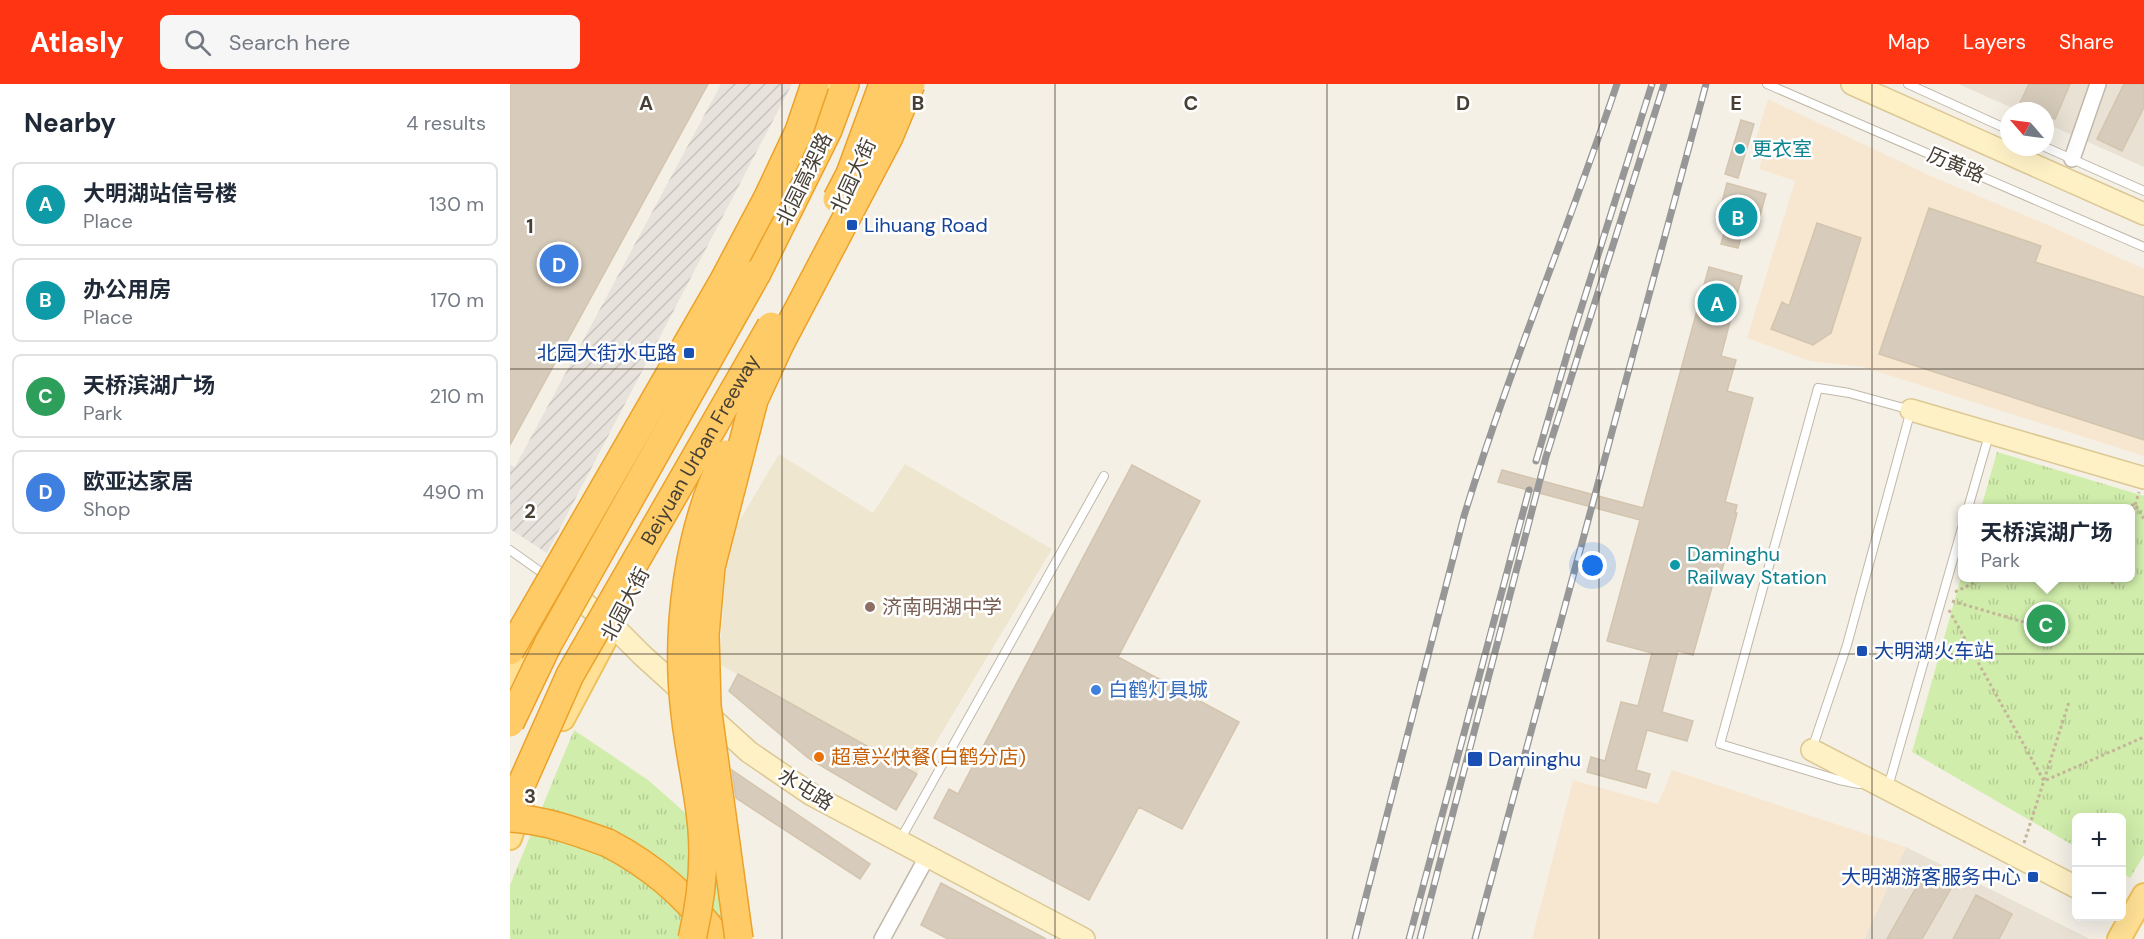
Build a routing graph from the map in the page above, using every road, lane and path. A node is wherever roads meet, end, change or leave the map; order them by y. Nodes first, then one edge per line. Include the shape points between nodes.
1 (816, 84) edge
2 (830, 84) edge
3 (845, 84) edge
4 (883, 84) edge
5 (890, 84) edge
6 (897, 84) edge
7 (911, 84) edge
8 (1767, 84) edge
9 (1852, 84) edge
10 (1908, 84) edge
11 (2098, 84) edge
12 (2000, 126) edge
13 (2054, 151) edge
14 (2072, 159) junction
15 (850, 174) junction
16 (2144, 191) edge
17 (2144, 214) edge
18 (2144, 247) edge
19 (757, 273) junction
20 (754, 400) junction
21 (654, 402) junction
22 (1911, 410) junction
23 (1989, 433) junction
24 (1104, 476) dead end
25 (2144, 478) edge
26 (1969, 504) edge
27 (2135, 504) joint
28 (593, 509) junction
29 (2144, 519) edge
30 (1958, 542) edge
31 (510, 550) edge
32 (1976, 582) edge
33 (563, 587) junction
34 (1942, 598) junction
35 (613, 626) junction
36 (2037, 626) dead end
37 (517, 633) edge
38 (548, 644) junction
39 (510, 651) edge
40 (510, 687) edge
41 (2069, 702) dead end
42 (510, 723) edge
43 (2144, 737) edge
44 (1812, 750) joint
45 (2044, 781) junction
46 (1888, 789) junction
47 (510, 810) edge
48 (510, 818) edge
49 (510, 838) edge
50 (899, 842) junction
51 (927, 857) junction
52 (2020, 857) junction
53 (2072, 885) edge
54 (2144, 895) edge
55 (2127, 913) edge
56 (692, 939) edge
57 (718, 939) edge
58 (739, 939) edge
59 (882, 939) edge
60 (1084, 939) edge
61 (2119, 939) edge

1 - 21 highway, bridge via 768,197
2 - 33 main road via 777,209 696,360
3 - 19 highway, 北园高架路 via 828,130
4 - 15 highway, Beiyuan Urban Freeway, bridge
5 - 35 main road, 北园大街 via 858,172
6 - 15 highway, bridge
7 - 20 highway, bridge via 889,138
8 - 18 lane, 历黄路
9 - 17 street, 历黄路
10 - 12 lane
11 - 14 street
13 - 14 lane
14 - 16 lane
15 - 47 highway, Beiyuan Urban Freeway, bridge via 787,299 570,675
19 - 21 highway, bridge
19 - 38 highway, Beiyuan Urban Freeway, bridge
20 - 56 highway, bridge via 716,474 687,584 682,647 684,710 702,829 701,884
20 - 58 highway, bridge via 711,567 705,635 707,706
21 - 28 highway, bridge
22 - 23 street
22 - 44 lane via 1847,645
22 - 46 lane via 1818,388 1720,744 1839,780
23 - 25 street
23 - 26 lane
24 - 50 lane
25 - 27 path
27 - 29 path
28 - 37 highway, bridge
28 - 38 highway, bridge
30 - 34 lane
31 - 33 lane
32 - 34 path
33 - 35 street, 水屯路
33 - 40 main road
34 - 36 path
34 - 45 path
34 - 46 lane
35 - 49 main road, 北园大街 via 522,803
35 - 50 street, 水屯路 via 749,752 812,795
37 - 39 highway, bridge
38 - 42 highway, Beiyuan Urban Freeway, bridge
41 - 45 path
43 - 45 path
44 - 46 street
45 - 52 path
46 - 52 street
48 - 57 highway, bridge via 571,829 636,858 671,884
50 - 51 street, 水屯路
51 - 59 street
51 - 60 street, 水屯路
52 - 53 street
54 - 55 main road
55 - 61 main road

